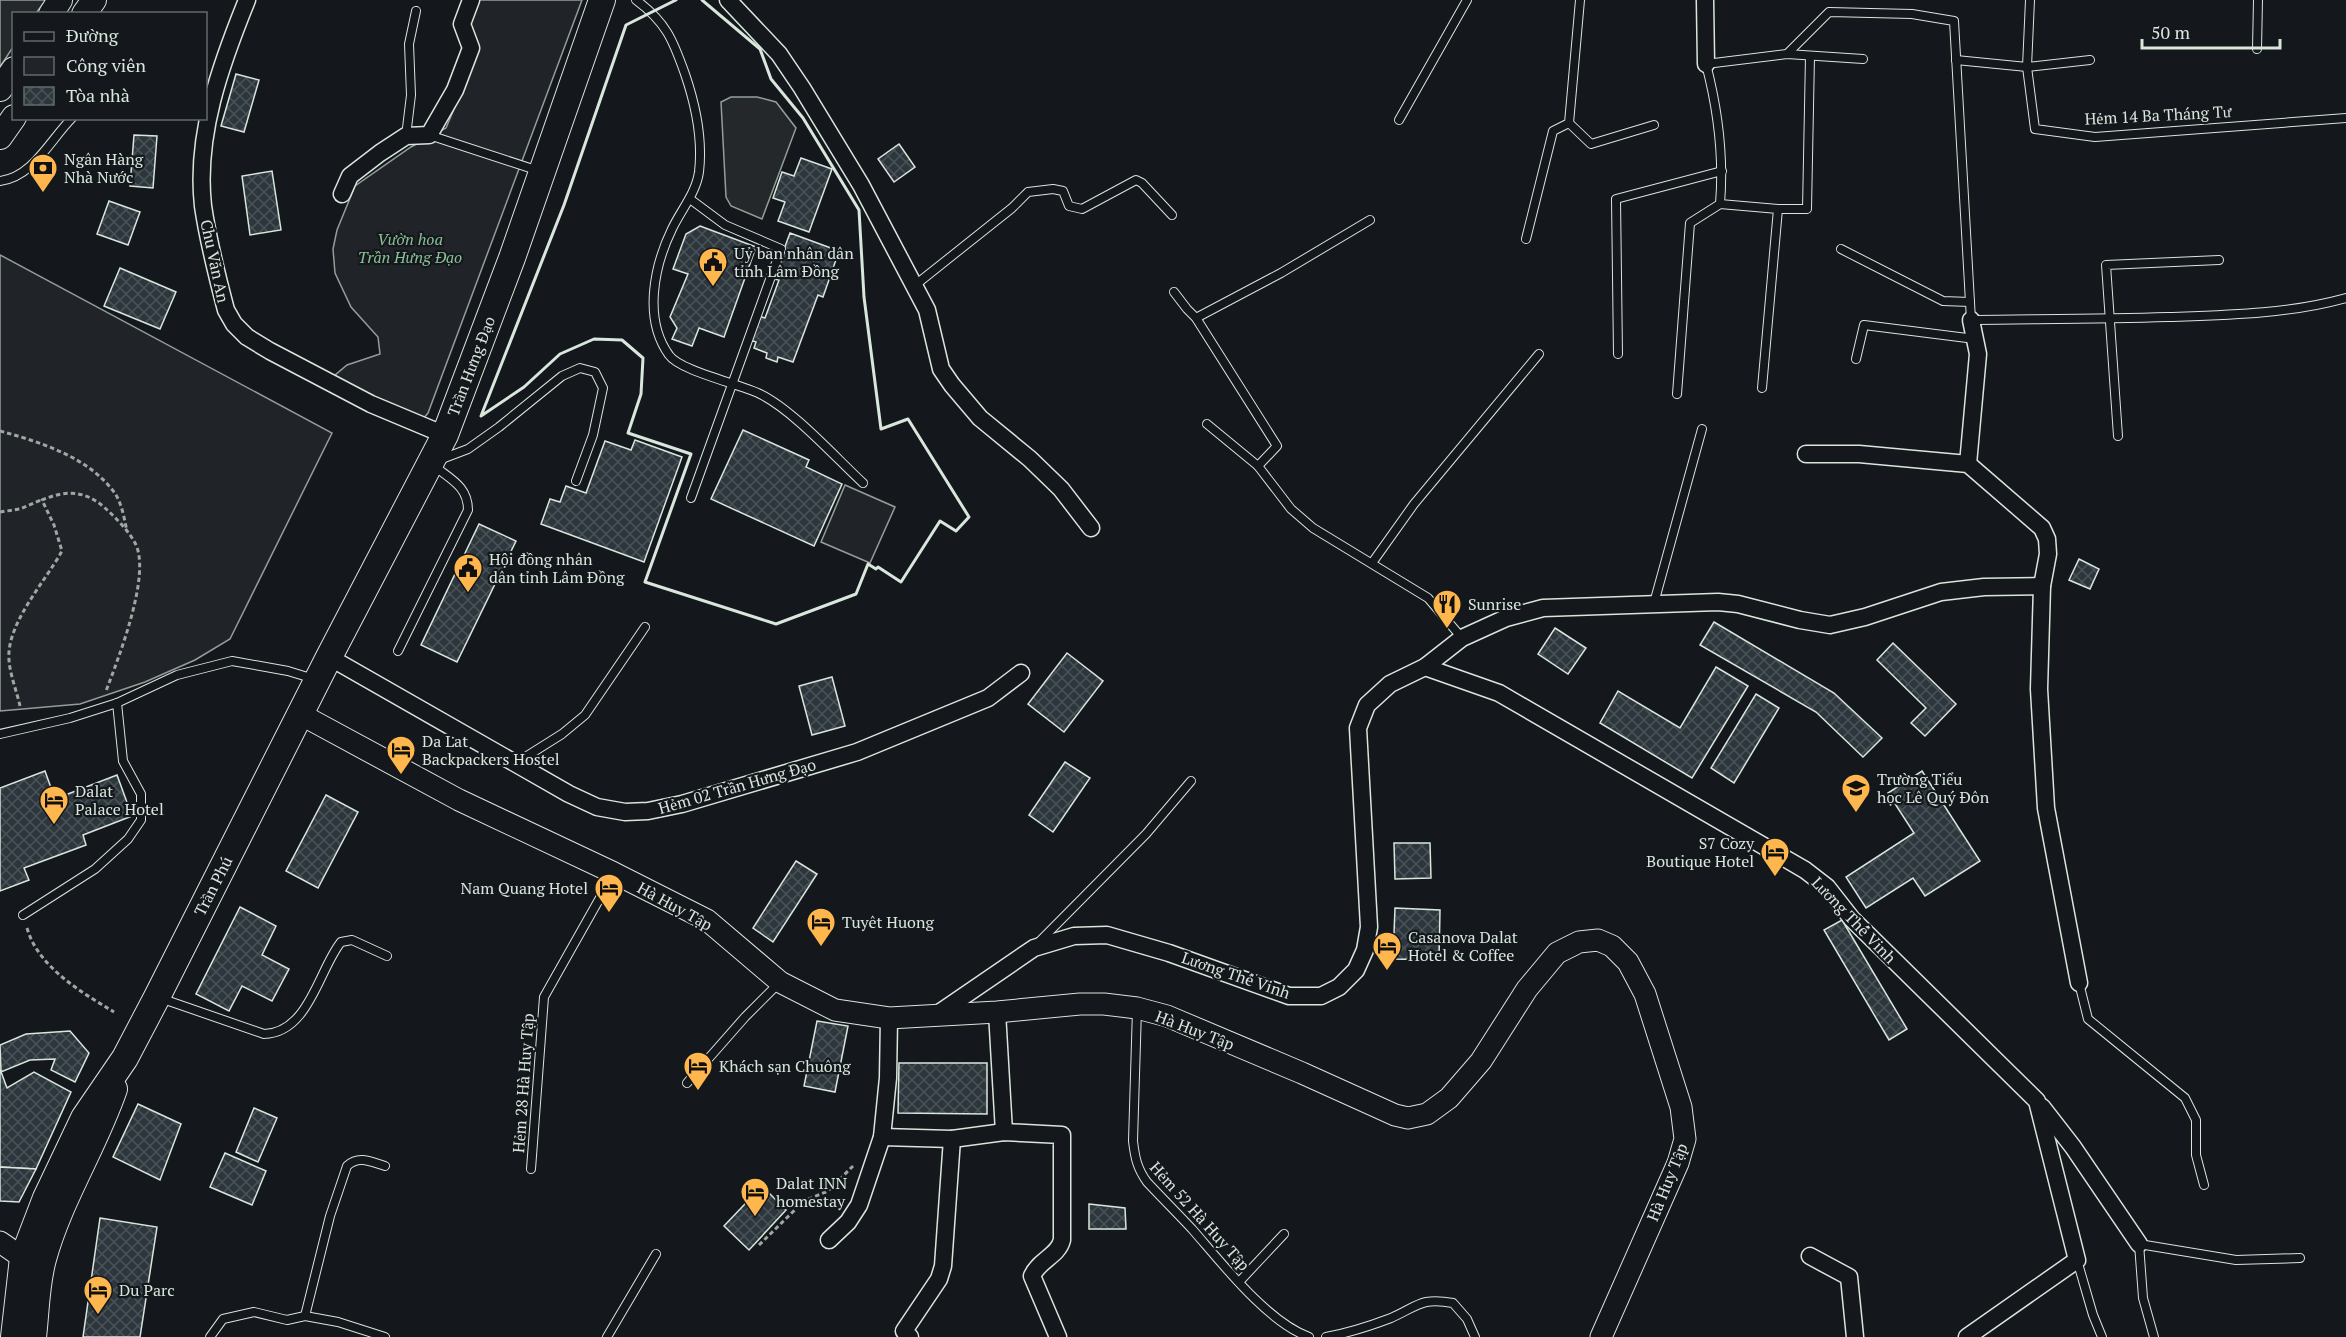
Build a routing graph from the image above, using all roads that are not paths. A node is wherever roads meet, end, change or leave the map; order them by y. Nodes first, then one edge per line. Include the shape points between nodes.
1 (247, 0) edge
2 (471, 0) edge
3 (602, 0) edge
4 (636, 0) edge
5 (728, 0) edge
6 (1467, 0) edge
7 (1581, 0) edge
8 (1705, 0) edge
9 (2030, 0) edge
10 (2258, 0) edge
11 (416, 11) dead end
12 (2257, 49) dead end
13 (1787, 54) junction
14 (1810, 56) junction
15 (1863, 59) dead end
16 (1956, 60) junction
17 (2090, 60) dead end
18 (1706, 64) junction
19 (2027, 67) junction
20 (12, 72) edge
21 (0, 89) edge
22 (2346, 118) edge
23 (12, 120) edge
24 (70, 120) edge
25 (1399, 120) dead end
26 (1569, 123) junction
27 (1654, 125) dead end
28 (429, 135) junction
29 (406, 136) junction
30 (0, 137) edge
31 (1722, 171) junction
32 (542, 172) junction
33 (0, 181) edge
34 (342, 194) dead end
35 (690, 199) junction
36 (1720, 204) junction
37 (1778, 209) junction
38 (1172, 215) dead end
39 (1370, 220) dead end
40 (1526, 239) dead end
41 (1841, 249) dead end
42 (2219, 260) dead end
43 (914, 286) junction
44 (1174, 292) dead end
45 (2346, 298) edge
46 (1970, 302) junction
47 (1196, 318) junction
48 (2109, 319) junction
49 (1971, 320) junction
50 (1975, 339) junction
51 (1539, 354) dead end
52 (1618, 354) dead end
53 (1856, 359) dead end
54 (731, 383) junction
55 (1762, 388) dead end
56 (1677, 394) dead end
57 (1207, 424) dead end
58 (1701, 429) dead end
59 (445, 435) junction
60 (2118, 436) dead end
61 (1806, 454) dead end
62 (430, 463) junction
63 (1968, 464) junction
64 (1258, 466) junction
65 (576, 481) dead end
66 (863, 483) dead end
67 (691, 498) dead end
68 (1091, 528) dead end
69 (1371, 563) junction
70 (2042, 586) junction
71 (1654, 603) junction
72 (645, 627) dead end
73 (1462, 638) junction
74 (398, 651) dead end
75 (329, 657) junction
76 (1425, 666) junction
77 (1021, 673) dead end
78 (317, 680) junction
79 (117, 703) junction
80 (300, 714) junction
81 (0, 734) edge
82 (516, 764) junction
83 (1191, 781) dead end
84 (614, 873) junction
85 (23, 915) road end
86 (1034, 948) junction
87 (387, 956) dead end
88 (780, 982) junction
89 (2079, 983) joint
90 (157, 997) junction
91 (1137, 1008) junction
92 (997, 1012) junction
93 (936, 1015) junction
94 (889, 1017) junction
95 (687, 1083) dead end
96 (2037, 1101) junction
97 (1004, 1132) junction
98 (882, 1137) junction
99 (952, 1139) junction
100 (385, 1166) dead end
101 (531, 1169) dead end
102 (2204, 1185) dead end
103 (1284, 1234) dead end
104 (829, 1240) dead end
105 (0, 1242) edge
106 (2139, 1244) junction
107 (657, 1254) dead end
108 (1810, 1256) dead end
109 (2300, 1258) dead end
110 (33, 1259) junction
111 (2077, 1260) junction
112 (1239, 1282) junction
113 (305, 1316) junction
114 (14, 1337) edge
115 (33, 1337) edge
116 (210, 1337) edge
117 (385, 1337) edge
118 (607, 1337) edge
119 (910, 1337) edge
120 (1058, 1337) edge
121 (1309, 1337) edge
122 (1326, 1337) edge
123 (1475, 1337) edge
124 (1601, 1337) edge
125 (1855, 1337) edge
126 (1966, 1337) edge
127 (2102, 1337) edge
128 (2154, 1337) edge

1 - 59 street, Chu Văn An via 225,54 207,127 202,172 203,205 226,310 247,337 270,351 371,404
2 - 28 street via 462,24 471,48 456,90
3 - 32 main road, Trần Hưng Đạo
4 - 35 lane via 659,18 675,46 693,99 701,138 699,174
5 - 43 street via 778,54 802,88 861,185
6 - 25 lane
7 - 26 lane
8 - 18 street
9 - 19 lane
10 - 12 lane
11 - 29 lane via 409,44 411,95
13 - 14 lane
13 - 16 lane via 1829,12 1912,14 1954,21
13 - 18 lane
14 - 15 lane
14 - 37 lane via 1807,210
16 - 19 lane
16 - 46 lane
17 - 19 lane
18 - 31 lane via 1716,104
19 - 22 lane, Hẻm 14 Ba Tháng Tư via 2035,129 2095,137
20 - 21 main road
23 - 30 main road
24 - 33 lane via 31,166
26 - 27 lane via 1592,144
26 - 40 lane via 1553,131
28 - 29 street
28 - 32 lane
29 - 34 street via 363,164 350,176
31 - 36 lane
31 - 52 lane via 1616,199
32 - 59 main road, Trần Hưng Đạo
35 - 54 lane via 672,229 657,270 654,308 658,332 670,356
35 - 54 lane via 725,225 782,249
36 - 37 lane
36 - 56 lane via 1690,223
37 - 55 lane
38 - 43 lane via 1136,180 1082,209 1069,206 1063,191 1028,192
39 - 47 lane
41 - 46 lane via 1943,302
42 - 48 lane via 2106,265
43 - 68 street via 927,310 941,369 952,385 980,418 1061,489
44 - 47 lane
45 - 48 lane via 2250,315
46 - 49 lane
47 - 64 lane via 1277,446
48 - 49 lane
48 - 60 lane
49 - 50 street
50 - 53 lane via 1864,325
50 - 63 street via 1978,354
51 - 69 lane via 1414,504
54 - 66 lane via 761,394 786,411
54 - 67 lane
57 - 64 lane
58 - 71 lane
59 - 62 main road, Trần Hưng Đạo
61 - 63 street via 1859,454
62 - 65 lane via 468,449 562,376 580,368 595,372 603,388 593,435
62 - 74 lane via 465,492 468,510
62 - 75 main road, Trần Hưng Đạo
63 - 70 street via 2042,528 2048,554
64 - 69 lane via 1291,509 1313,528
69 - 73 lane via 1428,598
70 - 71 street, Lương Thế Vinh via 1941,592 1830,625 1738,604
70 - 89 street via 2039,689 2046,808
71 - 73 street, Lương Thế Vinh via 1543,608 1506,618
72 - 82 lane via 585,715
73 - 76 street, Lương Thế Vinh
75 - 78 main road, Trần Hưng Đạo
75 - 82 street, Hẻm 02 Trần Hưng Đạo
76 - 86 street, Lương Thế Vinh via 1390,684 1367,705 1358,728 1369,927 1356,970 1340,987 1321,996 1289,996 1107,935 1074,936
76 - 96 street, Lương Thế Vinh via 1499,693 1805,870 1827,887 1852,919
77 - 82 street, Hẻm 02 Trần Hưng Đạo via 988,698 857,752 648,811 597,807
78 - 79 lane via 232,661 177,675
78 - 80 main road, Trần Hưng Đạo
79 - 81 lane
79 - 85 lane via 123,761 141,794 141,820 128,839 95,869
80 - 84 street, Hà Huy Tập via 459,801
80 - 90 main road, Trần Phú
83 - 86 lane via 1146,834
84 - 88 street, Hà Huy Tập via 707,920
84 - 101 lane, Hẻm 28 Hà Huy Tập via 544,997
86 - 93 street, Lương Thế Vinh
87 - 90 lane via 352,940 341,942 303,1010 271,1034
88 - 94 street, Hà Huy Tập via 835,1010
88 - 95 lane
89 - 102 lane via 2088,1019 2185,1098 2196,1120 2196,1155
90 - 110 main road, Trần Phú via 125,1058 84,1118 46,1198
91 - 92 street, Hà Huy Tập via 1080,1004
91 - 112 lane, Hẻm 52 Hà Huy Tập via 1135,1162 1147,1182
91 - 124 street, Hà Huy Tập via 1167,1016 1408,1118 1427,1114 1449,1098 1481,1061 1527,989 1557,953 1579,942 1599,940 1612,946 1628,962 1645,994 1681,1107 1685,1139
92 - 93 street, Hà Huy Tập
92 - 97 street
93 - 94 street, Hà Huy Tập
94 - 98 street
96 - 106 street, Lương Thế Vinh
96 - 111 street
97 - 99 street
97 - 120 street via 1062,1135 1062,1240 1032,1276
98 - 99 street
98 - 104 street via 859,1205
99 - 119 street via 943,1266 939,1279 904,1331
100 - 113 lane via 361,1159 347,1166
103 - 112 lane
105 - 110 street
106 - 109 lane via 2236,1260
106 - 128 lane via 2143,1298
107 - 118 lane
108 - 125 street via 1849,1277
110 - 114 main road, Trần Phú
110 - 115 main road, Trần Phú
111 - 126 street
111 - 127 lane
112 - 121 lane, Hẻm 52 Hà Huy Tập via 1280,1321
113 - 116 lane via 287,1320 244,1313 223,1319
113 - 117 lane
122 - 123 lane via 1391,1317 1417,1303 1436,1300 1453,1303 1467,1319

